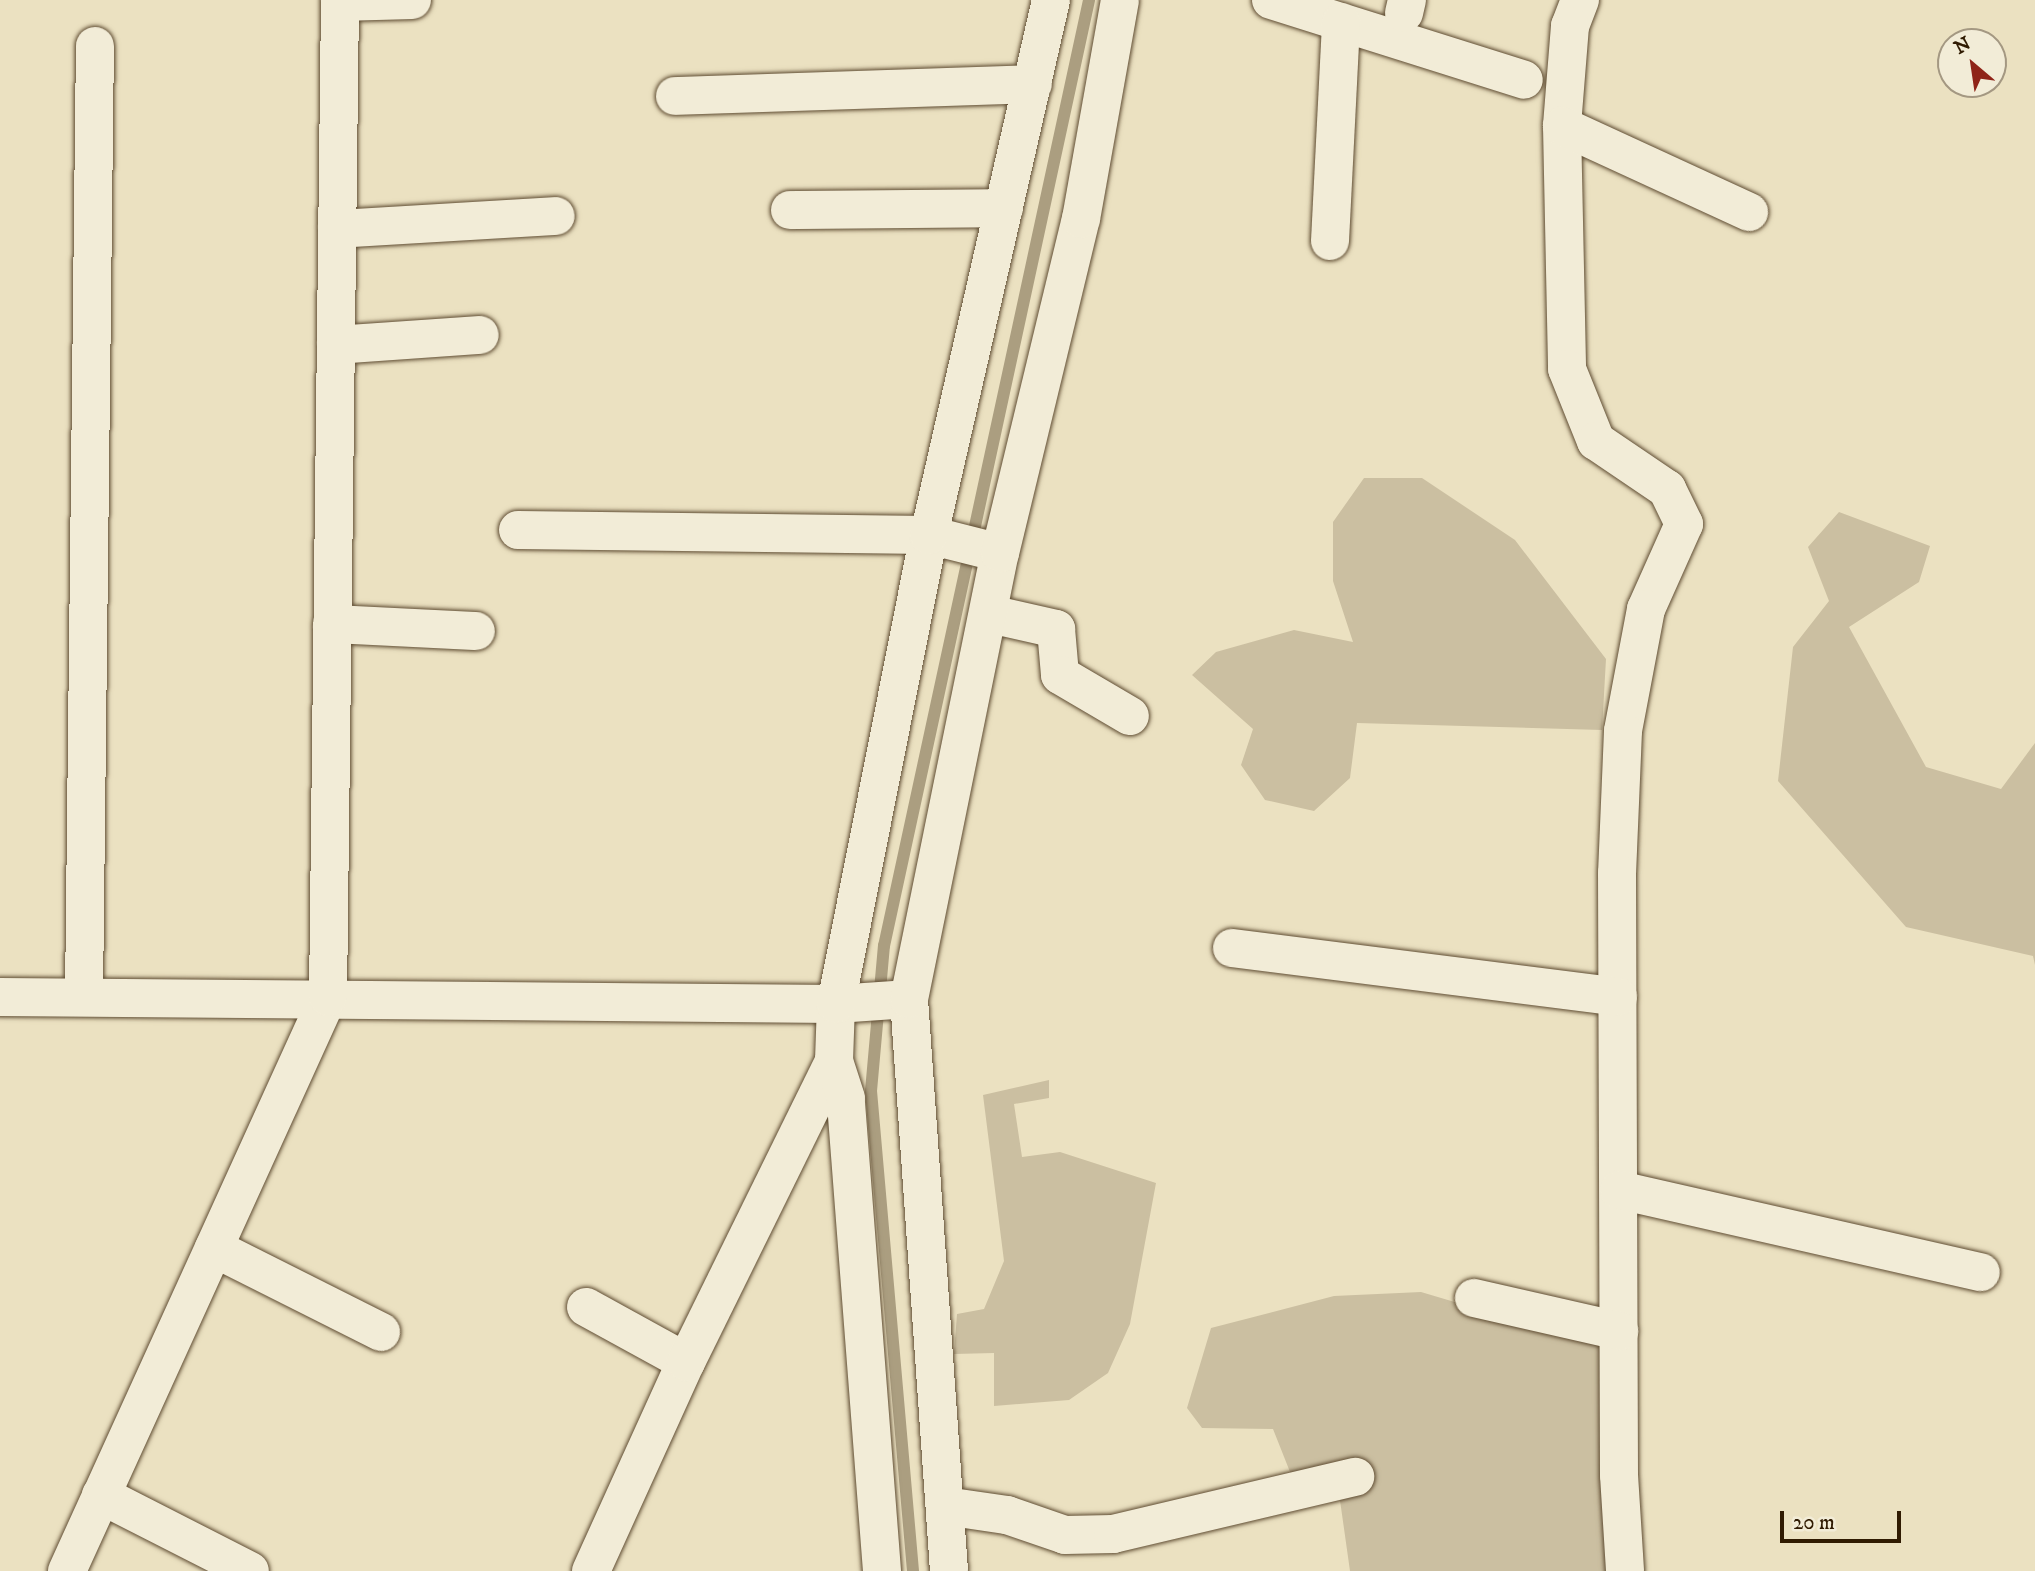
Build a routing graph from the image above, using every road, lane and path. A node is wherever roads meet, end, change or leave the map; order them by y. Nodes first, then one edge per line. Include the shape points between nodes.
1 (412, 0) edge
2 (1051, 0) edge
3 (1120, 0) edge
4 (1271, 0) edge
5 (1580, 0) edge
6 (340, 1) edge
7 (1341, 22) junction
8 (95, 46) dead end
9 (1524, 80) dead end
10 (1033, 84) junction
11 (675, 96) dead end
12 (1562, 126) junction
13 (1004, 208) junction
14 (790, 210) dead end
15 (1749, 212) dead end
16 (556, 216) dead end
17 (337, 229) junction
18 (1330, 241) dead end
19 (480, 335) dead end
20 (336, 345) junction
21 (518, 530) dead end
22 (929, 535) junction
23 (1000, 553) junction
24 (990, 614) junction
25 (332, 624) junction
26 (476, 631) dead end
27 (1129, 716) dead end
28 (1232, 948) dead end
29 (84, 996) junction
30 (0, 997) edge
31 (328, 997) junction
32 (1618, 997) junction
33 (909, 999) junction
34 (841, 1004) junction
35 (834, 1061) junction
36 (1619, 1190) junction
37 (214, 1248) junction
38 (1981, 1272) dead end
39 (1474, 1298) dead end
40 (586, 1307) dead end
41 (1619, 1331) junction
42 (381, 1332) dead end
43 (686, 1362) junction
44 (1355, 1477) dead end
45 (101, 1495) junction
46 (945, 1506) junction
47 (67, 1571) edge
48 (250, 1571) edge
49 (591, 1571) edge
50 (882, 1571) edge
51 (949, 1571) edge
52 (1625, 1571) edge

1 - 6 street
2 - 10 street
3 - 23 street via 1081,219
4 - 7 street
5 - 12 street via 1570,26
6 - 17 street
7 - 9 street
7 - 18 street
8 - 29 street
10 - 11 street
10 - 13 street
12 - 15 street
12 - 32 street via 1567,369 1596,442 1667,489 1684,524 1646,609 1623,731
13 - 14 street
13 - 22 street
16 - 17 street
17 - 20 street
19 - 20 street
20 - 25 street
21 - 22 street
22 - 23 street
22 - 34 street
23 - 24 street
24 - 27 street via 1056,629 1060,675
24 - 33 street
25 - 26 street
25 - 31 street
28 - 32 street
29 - 30 street
29 - 31 street
31 - 34 street
31 - 37 street
32 - 36 street
33 - 34 street
33 - 46 street
34 - 35 street
35 - 43 street
35 - 50 street via 846,1098
36 - 38 street
36 - 41 street
37 - 42 street
37 - 45 street
39 - 41 street
40 - 43 street
41 - 52 street via 1619,1475
43 - 49 street
44 - 46 street via 1113,1534 1065,1535 1007,1515
45 - 47 street
45 - 48 street
46 - 51 street

